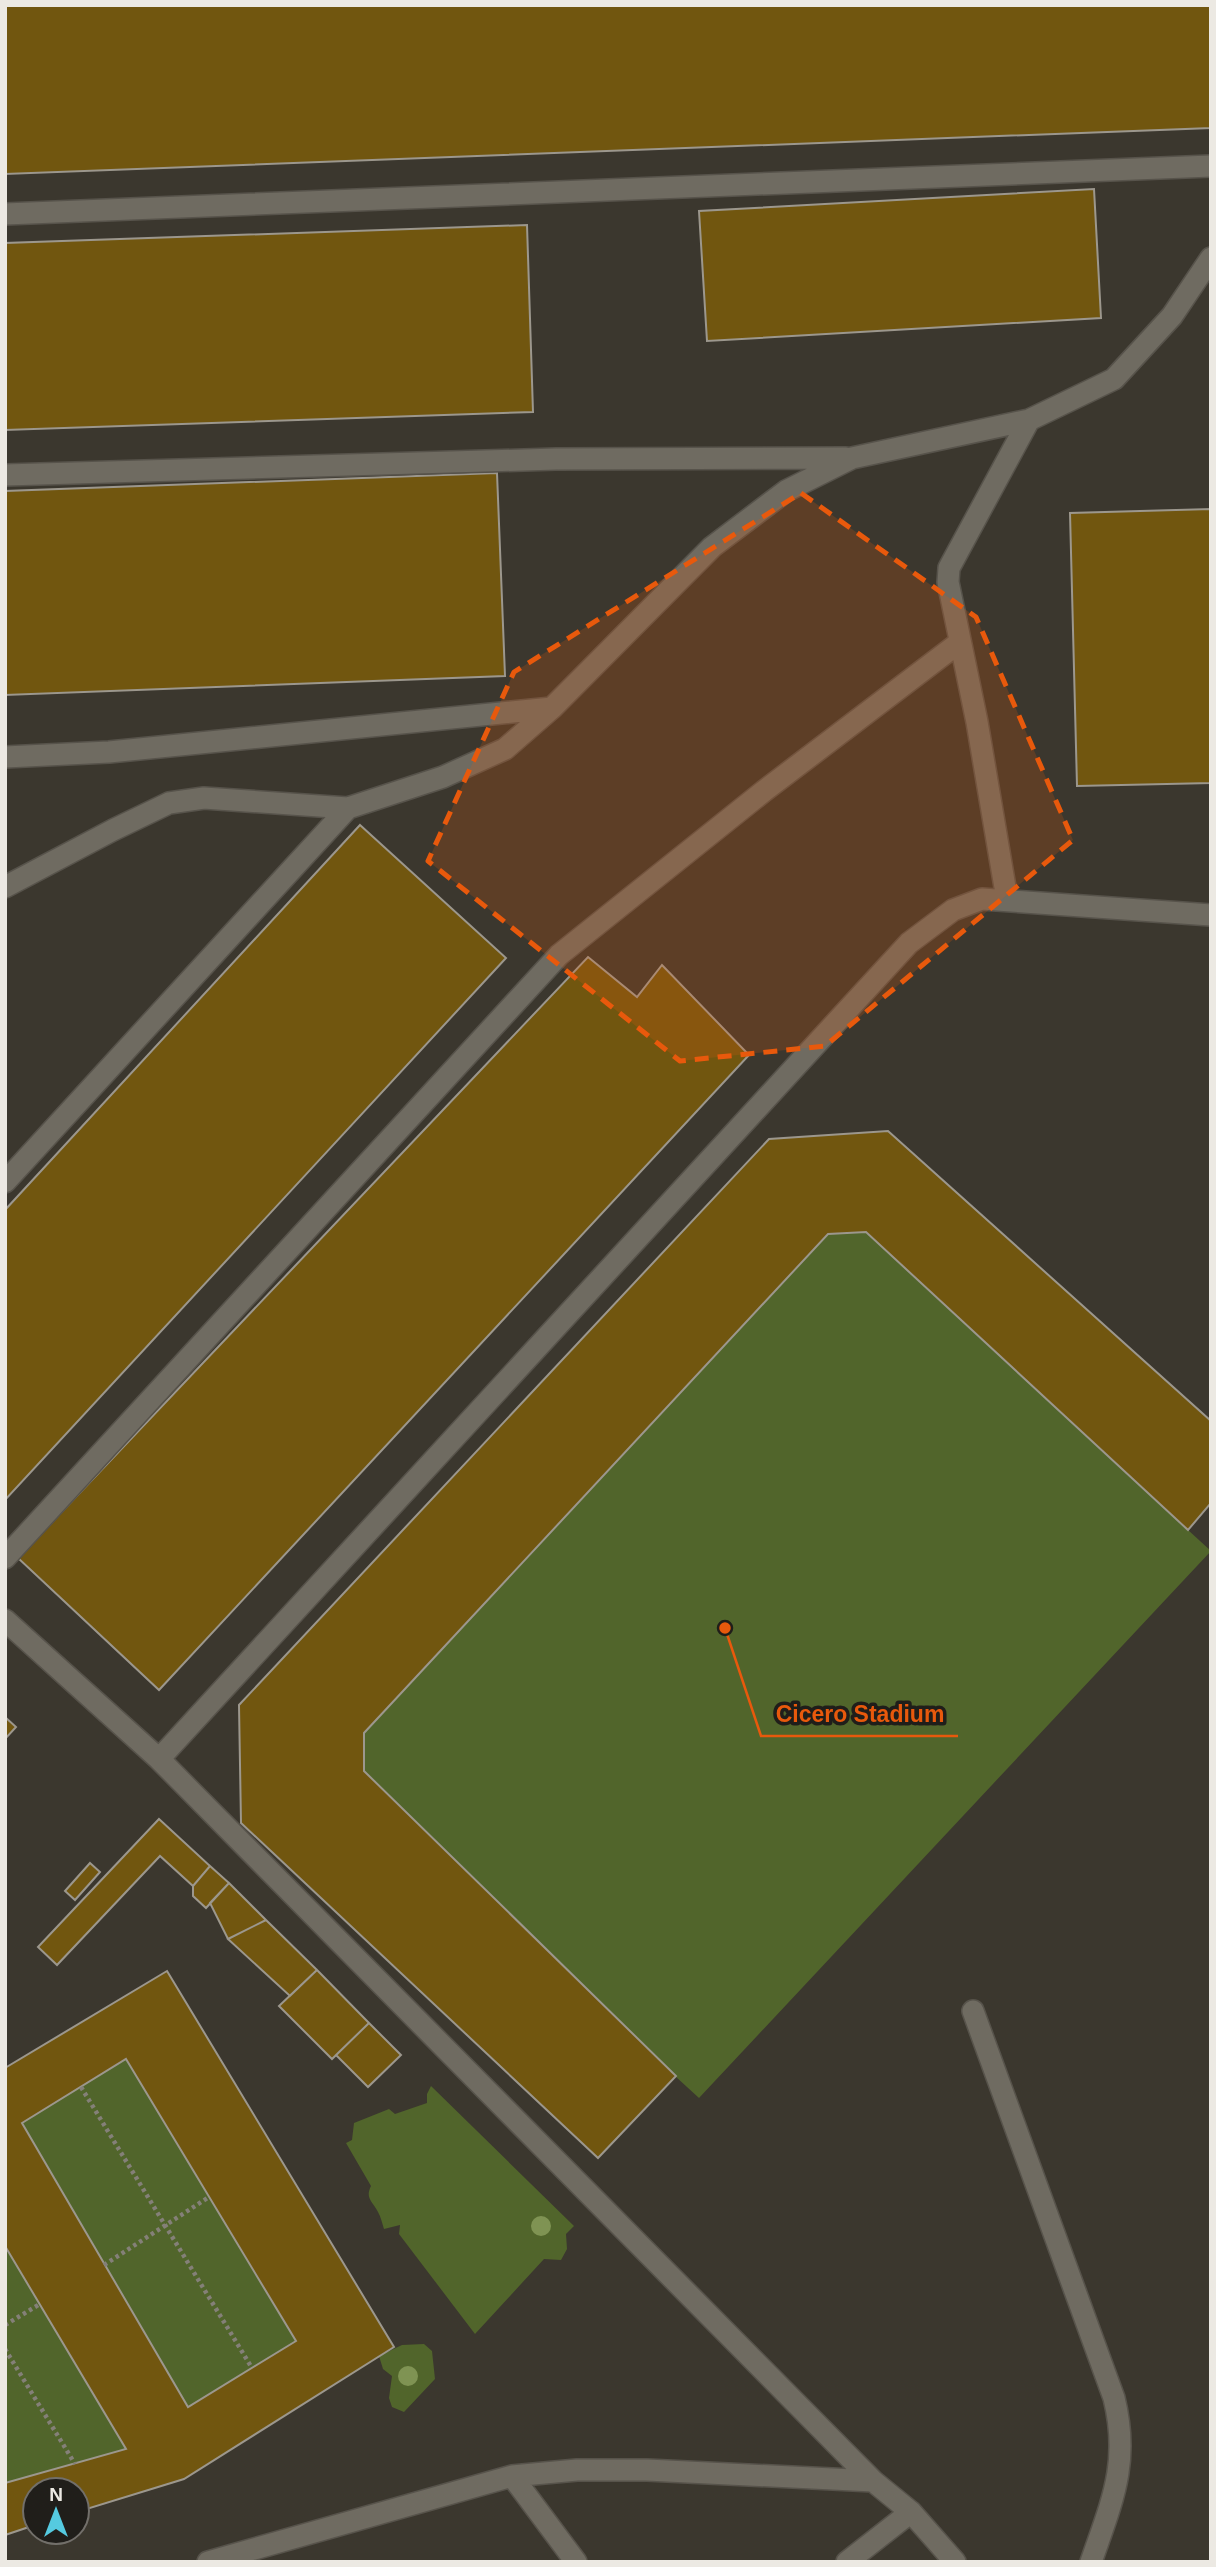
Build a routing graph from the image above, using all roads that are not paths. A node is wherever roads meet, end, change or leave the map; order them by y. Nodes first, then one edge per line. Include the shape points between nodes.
1 (1211, 166) edge
2 (5, 214) edge
3 (1211, 258) edge
4 (1029, 420) junction
5 (852, 458) junction
6 (5, 475) edge
7 (960, 642) junction
8 (552, 708) junction
9 (5, 757) edge
10 (348, 808) junction
11 (5, 887) edge
12 (1007, 899) junction
13 (1211, 915) edge
14 (5, 1182) edge
15 (5, 1558) edge
16 (5, 1620) edge
17 (159, 1759) junction
18 (972, 2011) dead end
19 (512, 2476) junction
20 (873, 2481) junction
21 (911, 2512) junction
22 (208, 2562) edge
23 (576, 2562) edge
24 (847, 2562) edge
25 (955, 2562) edge
26 (1091, 2562) edge

1 - 2 street
3 - 4 street via 1172,316 1114,379
4 - 5 street
4 - 7 street via 949,568
5 - 6 street via 556,459
5 - 8 street via 786,491 712,547
7 - 12 street
7 - 15 street via 559,955
8 - 9 street via 109,752
8 - 10 street via 505,749 443,777
10 - 11 street via 204,798 169,803
10 - 14 street
12 - 13 street
12 - 17 street via 982,899 953,910 909,943
16 - 17 street
17 - 20 street
18 - 26 street via 1119,2415 1119,2482
19 - 20 street via 647,2470
19 - 22 street
19 - 23 street
20 - 21 street
21 - 24 street
21 - 25 street

